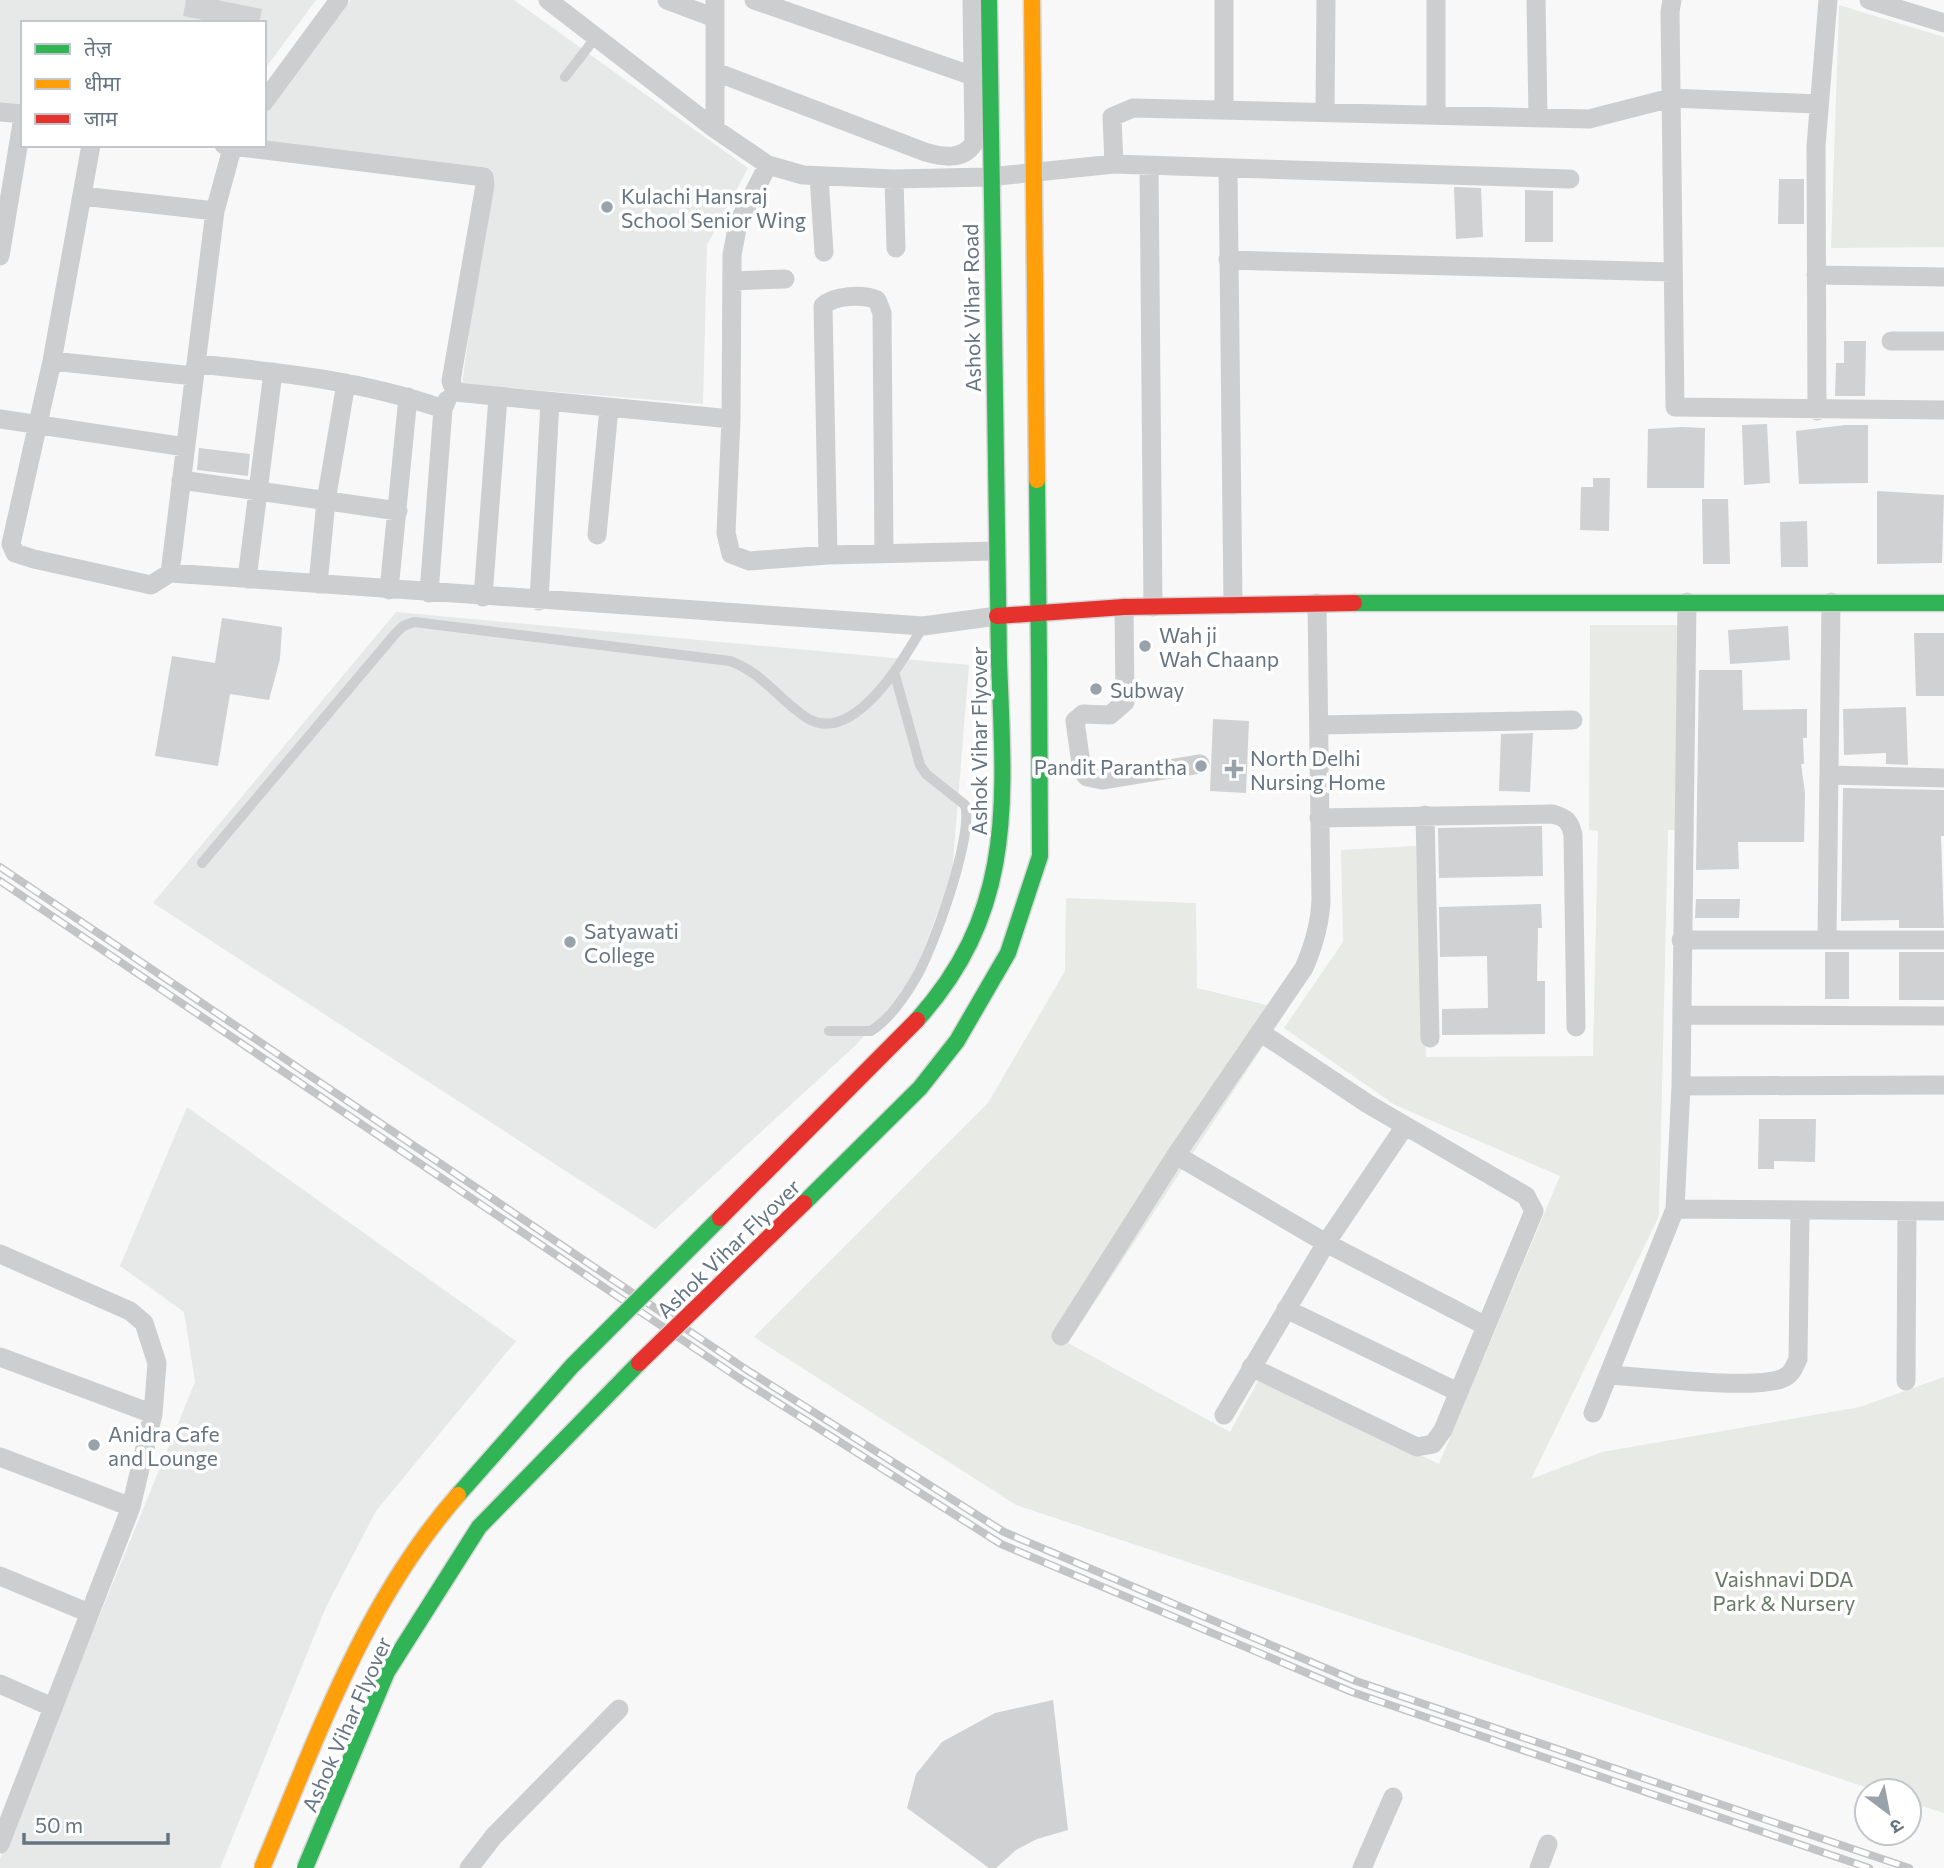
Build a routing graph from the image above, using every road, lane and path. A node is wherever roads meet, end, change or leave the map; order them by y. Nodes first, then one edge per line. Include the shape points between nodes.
1 (339, 0) edge
2 (548, 0) edge
3 (667, 0) edge
4 (754, 0) edge
5 (972, 0) edge
6 (989, 0) edge
7 (1032, 0) edge
8 (1224, 0) edge
9 (1326, 0) edge
10 (1436, 0) edge
11 (1536, 0) edge
12 (1672, 0) edge
13 (1828, 0) edge
14 (1869, 0) edge
15 (719, 6) edge
16 (1944, 23) edge
17 (596, 37) junction
18 (716, 72) junction
19 (973, 76) junction
20 (565, 77) dead end
21 (1671, 98) junction
22 (266, 99) edge
23 (1818, 104) junction
24 (1224, 110) junction
25 (0, 112) edge
26 (1325, 112) junction
27 (1436, 114) junction
28 (21, 116) edge
29 (1538, 116) junction
30 (21, 128) edge
31 (715, 129) junction
32 (91, 147) edge
33 (230, 147) edge
34 (238, 147) edge
35 (1114, 164) junction
36 (768, 165) junction
37 (1149, 166) junction
38 (1228, 170) junction
39 (1034, 174) junction
40 (819, 177) junction
41 (989, 177) junction
42 (1570, 179) dead end
43 (894, 180) junction
44 (82, 196) junction
45 (215, 211) junction
46 (896, 248) dead end
47 (824, 252) dead end
48 (0, 256) edge
49 (1228, 260) junction
50 (1674, 272) junction
51 (1816, 275) junction
52 (1944, 277) edge
53 (785, 279) dead end
54 (732, 281) junction
55 (1891, 341) dead end
56 (1944, 341) edge
57 (52, 361) junction
58 (196, 370) junction
59 (273, 372) junction
60 (346, 383) junction
61 (455, 392) junction
62 (408, 397) junction
63 (498, 397) junction
64 (550, 402) junction
65 (609, 408) junction
66 (443, 409) junction
67 (1944, 410) edge
68 (1817, 411) junction
69 (0, 419) edge
70 (731, 419) junction
71 (39, 425) junction
72 (185, 447) junction
73 (181, 480) junction
74 (256, 490) junction
75 (326, 501) junction
76 (398, 510) junction
77 (597, 535) dead end
78 (996, 551) junction
79 (884, 553) junction
80 (828, 555) junction
81 (170, 573) junction
82 (247, 579) junction
83 (318, 584) junction
84 (389, 590) junction
85 (429, 593) junction
86 (483, 597) junction
87 (539, 601) junction
88 (1688, 601) junction
89 (1831, 602) junction
90 (1317, 603) junction
91 (1944, 603) edge
92 (1233, 606) junction
93 (1124, 607) junction
94 (1153, 607) junction
95 (1039, 612) junction
96 (997, 615) junction
97 (923, 626) junction
98 (895, 675) junction
99 (1573, 720) dead end
100 (1318, 725) junction
101 (1200, 764) dead end
102 (1829, 775) junction
103 (1944, 778) edge
104 (1425, 815) junction
105 (1320, 818) junction
106 (202, 863) dead end
107 (1827, 938) junction
108 (1681, 940) junction
109 (1944, 940) edge
110 (1682, 1015) junction
111 (1944, 1016) edge
112 (1576, 1027) dead end
113 (829, 1031) dead end
114 (1260, 1032) junction
115 (1430, 1038) dead end
116 (1944, 1085) edge
117 (1681, 1086) junction
118 (1405, 1126) junction
119 (1177, 1155) junction
120 (1675, 1209) junction
121 (1800, 1211) junction
122 (1944, 1211) edge
123 (1907, 1212) junction
124 (1326, 1243) junction
125 (0, 1254) edge
126 (1286, 1309) junction
127 (1484, 1325) junction
128 (1061, 1336) dead end
129 (0, 1357) edge
130 (1251, 1367) junction
131 (1608, 1375) junction
132 (1906, 1381) dead end
133 (1458, 1392) junction
134 (1593, 1413) dead end
135 (153, 1414) junction
136 (1224, 1415) dead end
137 (0, 1457) edge
138 (131, 1507) junction
139 (0, 1576) edge
140 (89, 1613) junction
141 (0, 1684) edge
142 (52, 1707) junction
143 (620, 1709) dead end
144 (1393, 1797) dead end
145 (0, 1844) edge
146 (1548, 1844) dead end
147 (262, 1868) edge
148 (305, 1868) edge
149 (469, 1868) edge
150 (1362, 1868) edge
151 (1539, 1868) edge

1 - 22 street
2 - 17 street
3 - 15 street
4 - 19 street
5 - 19 street
6 - 41 main road, Ashok Vihar Road
7 - 39 main road
8 - 24 street
9 - 26 street
10 - 27 street
11 - 29 street
12 - 21 street
13 - 23 street
14 - 16 street
15 - 18 street
17 - 20 lane
17 - 31 street
18 - 19 street via 925,152 949,157 974,143
18 - 31 street
21 - 23 street
21 - 29 street via 1589,119
21 - 50 street
23 - 51 street
24 - 26 street
24 - 35 street via 1120,111 1112,117
25 - 28 street
26 - 27 street
27 - 29 street
30 - 48 street
31 - 36 street
32 - 44 street
33 - 45 street
34 - 61 street via 484,177 451,381
35 - 37 street
35 - 39 street
36 - 40 street
36 - 54 street via 734,236
37 - 38 street
37 - 94 street
38 - 42 street
38 - 49 street
39 - 41 street
39 - 95 main road
40 - 43 street
40 - 47 street
41 - 43 street
41 - 78 main road, Ashok Vihar Road
43 - 46 street
44 - 45 street
44 - 57 street
45 - 58 street
49 - 50 street
49 - 92 street
50 - 68 street via 1675,407
51 - 52 street
51 - 68 street
53 - 54 street
54 - 70 street
55 - 56 street
57 - 58 street
57 - 71 street
58 - 59 street
58 - 72 street
59 - 60 street
59 - 74 street
60 - 62 street
60 - 75 street
61 - 63 street
61 - 66 street
62 - 66 street
62 - 76 street
63 - 64 street
63 - 86 street
64 - 65 street
64 - 87 street
65 - 70 street
65 - 77 street
66 - 85 street
67 - 68 street
69 - 71 street
70 - 80 street via 726,533 732,554 749,561
71 - 72 street
71 - 81 street via 11,544 15,553 151,585
72 - 73 street
73 - 74 street
73 - 81 street
74 - 75 street
74 - 82 street
75 - 76 street
75 - 83 street
76 - 84 street
78 - 79 street
78 - 96 main road, Ashok Vihar Road
79 - 80 street
79 - 80 street via 882,313 877,300 869,297 836,299 823,306
81 - 82 street
82 - 83 street
83 - 84 street
84 - 85 street
85 - 86 street
86 - 87 street
87 - 97 street
88 - 89 main road
88 - 90 main road
88 - 108 street
89 - 91 main road
89 - 102 street
90 - 92 main road
90 - 100 street
92 - 94 main road
93 - 94 main road
93 - 95 main road
93 - 101 street via 1125,702 1110,715 1083,714 1075,721 1082,771 1102,780
95 - 96 main road
95 - 148 main road, Ashok Vihar Flyover, bridge via 1040,856 1008,953 957,1041 912,1097 597,1403 479,1527 387,1672
96 - 97 street
96 - 147 main road, Ashok Vihar Flyover, bridge via 1001,839 989,896 953,967 919,1018 572,1366 438,1518 388,1589 353,1656
97 - 98 lane
98 - 106 lane via 859,710 823,723 805,717 758,675 730,661 414,622 395,634
98 - 113 lane via 920,765 965,806 964,834 951,888 913,983 872,1031
99 - 100 street
100 - 105 street
102 - 103 street
102 - 107 street
104 - 105 street
104 - 112 street via 1553,814 1570,823
104 - 115 street
105 - 114 street via 1320,925 1304,968
107 - 108 street
107 - 109 street
108 - 110 street
110 - 111 street
110 - 117 street
114 - 118 street
114 - 119 street
116 - 117 street
117 - 120 street
118 - 124 street
118 - 127 street via 1532,1203 1531,1219
119 - 124 street
119 - 128 street
120 - 121 street
120 - 131 street
121 - 123 street
121 - 131 street via 1798,1359 1793,1371 1782,1379 1754,1382
122 - 123 street
123 - 132 street
124 - 126 street
124 - 127 street
125 - 135 street via 130,1311 144,1324 157,1363
126 - 130 street
126 - 133 street
127 - 133 street
129 - 135 street
130 - 133 street via 1417,1447 1439,1438
130 - 136 street
131 - 134 street
135 - 138 street
137 - 138 street
138 - 140 street
139 - 140 street
140 - 142 street
141 - 142 street
142 - 145 street
143 - 149 street via 494,1836
144 - 150 street
146 - 151 street

